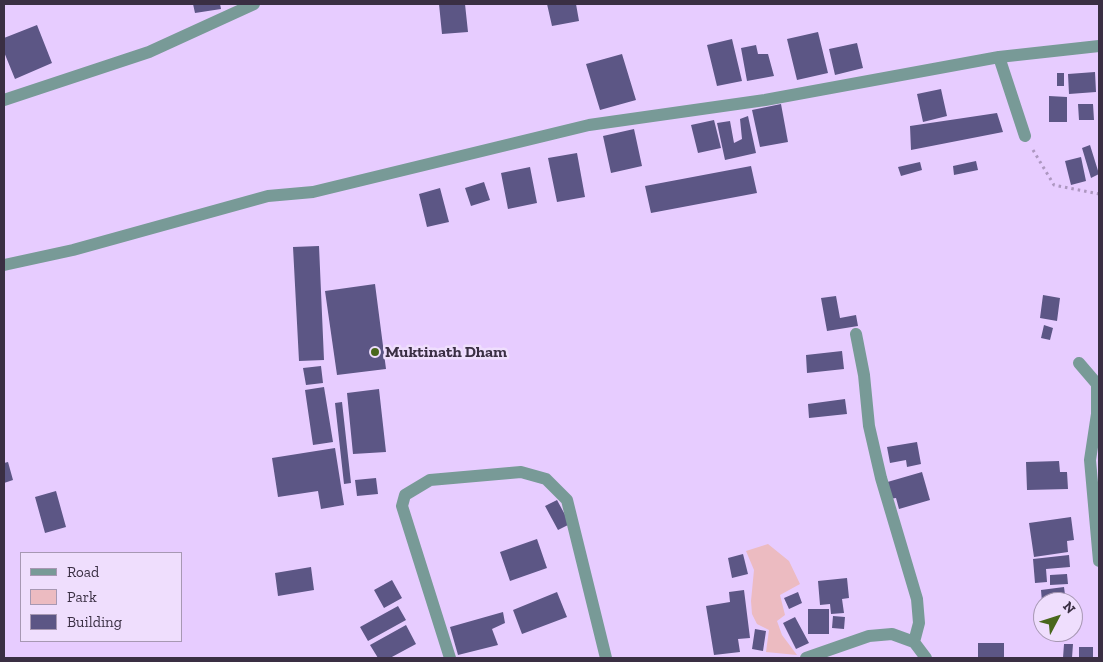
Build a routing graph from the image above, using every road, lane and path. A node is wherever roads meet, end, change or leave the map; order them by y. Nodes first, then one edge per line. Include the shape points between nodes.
1 (254, 4) edge
2 (1099, 46) edge
3 (999, 57) junction
4 (4, 100) edge
5 (1025, 136) joint
6 (1099, 194) edge
7 (4, 265) edge
8 (856, 334) dead end
9 (1080, 363) dead end
10 (1099, 561) edge
11 (914, 642) junction
12 (450, 658) edge
13 (606, 658) edge
14 (806, 658) edge
15 (926, 658) edge

1 - 4 street via 149,52
2 - 3 street
3 - 5 street
3 - 7 street via 765,100 589,125 322,190 268,196 73,250
5 - 6 path via 1054,185
8 - 11 street via 869,426 879,470 917,599 919,624
9 - 10 street via 1097,384 1097,414 1090,460
11 - 14 street via 892,634 869,636
11 - 15 street
12 - 13 street via 402,506 405,495 430,480 521,472 546,479 567,500

